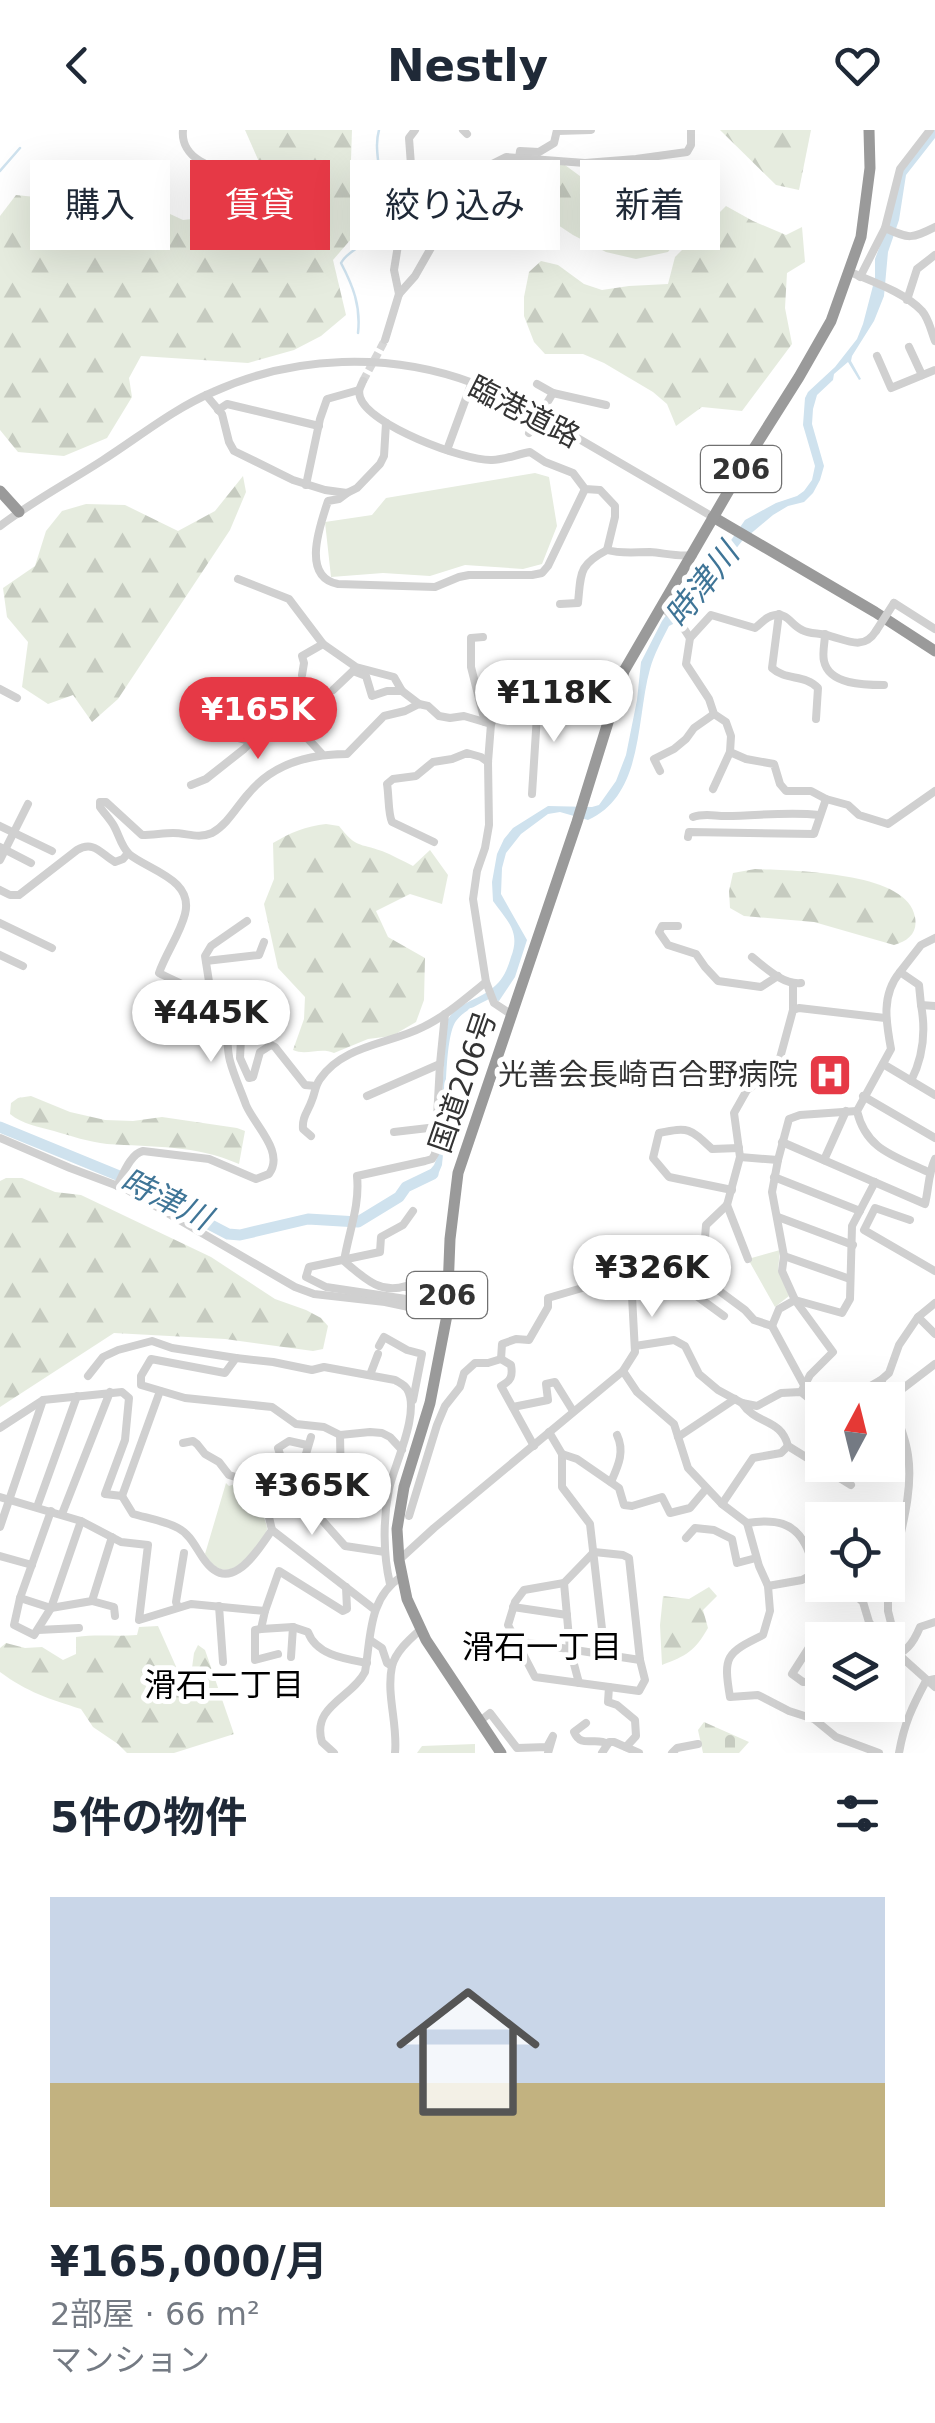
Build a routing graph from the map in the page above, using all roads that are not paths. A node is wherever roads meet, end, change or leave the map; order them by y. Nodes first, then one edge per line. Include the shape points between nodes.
1 (183, 130) edge
2 (415, 130) edge
3 (557, 130) edge
4 (591, 130) edge
5 (691, 130) edge
6 (869, 130) edge
7 (930, 130) edge
8 (519, 158) junction
9 (198, 160) edge
10 (885, 228) junction
11 (933, 228) edge
12 (935, 239) edge
13 (935, 255) edge
14 (855, 274) junction
15 (399, 294) junction
16 (906, 300) junction
17 (385, 340) tunnel mouth
18 (935, 340) edge
19 (910, 347) dead end
20 (877, 356) dead end
21 (935, 370) edge
22 (922, 376) junction
23 (472, 382) junction
24 (537, 384) dead end
25 (553, 393) junction
26 (206, 395) junction
27 (606, 405) dead end
28 (218, 410) junction
29 (386, 423) junction
30 (319, 426) junction
31 (447, 450) junction
32 (530, 452) junction
33 (778, 476) dead end
34 (734, 481) junction
35 (306, 485) junction
36 (585, 489) junction
37 (0, 491) edge
38 (347, 493) junction
39 (19, 512) junction
40 (713, 517) junction
41 (0, 526) edge
42 (606, 550) junction
43 (692, 555) junction
44 (238, 579) dead end
45 (560, 604) dead end
46 (664, 609) junction
47 (780, 614) junction
48 (935, 629) edge
49 (826, 634) junction
50 (483, 636) dead end
51 (690, 638) junction
52 (323, 644) junction
53 (935, 648) edge
54 (341, 665) dead end
55 (353, 671) junction
56 (624, 671) junction
57 (302, 675) dead end
58 (884, 685) dead end
59 (0, 688) edge
60 (333, 690) dead end
61 (402, 691) junction
62 (17, 698) dead end
63 (266, 699) dead end
64 (538, 699) junction
65 (418, 704) junction
66 (714, 714) junction
67 (284, 716) junction
68 (816, 719) dead end
69 (488, 723) junction
70 (316, 730) dead end
71 (270, 736) dead end
72 (255, 738) junction
73 (311, 741) junction
74 (730, 752) junction
75 (322, 754) junction
76 (488, 762) junction
77 (660, 771) dead end
78 (192, 785) dead end
79 (714, 789) dead end
80 (935, 791) edge
81 (532, 794) dead end
82 (826, 799) junction
83 (28, 804) dead end
84 (819, 815) junction
85 (693, 817) dead end
86 (0, 826) edge
87 (14, 833) junction
88 (688, 837) dead end
89 (434, 842) dead end
90 (2, 848) edge
91 (52, 850) dead end
92 (128, 853) junction
93 (0, 860) edge
94 (31, 863) dead end
95 (0, 890) edge
96 (248, 922) dead end
97 (0, 923) edge
98 (678, 926) dead end
99 (935, 938) edge
100 (264, 942) dead end
101 (52, 948) dead end
102 (238, 950) dead end
103 (0, 955) edge
104 (752, 957) dead end
105 (220, 958) junction
106 (206, 960) junction
107 (23, 966) dead end
108 (900, 972) junction
109 (778, 976) junction
110 (486, 982) junction
111 (210, 984) junction
112 (920, 1005) junction
113 (935, 1006) edge
114 (793, 1010) junction
115 (221, 1013) junction
116 (445, 1014) junction
117 (512, 1015) junction
118 (885, 1018) junction
119 (440, 1064) junction
120 (883, 1064) junction
121 (912, 1081) junction
122 (316, 1086) junction
123 (935, 1095) edge
124 (367, 1096) dead end
125 (863, 1096) junction
126 (857, 1111) junction
127 (846, 1112) junction
128 (437, 1127) junction
129 (394, 1132) dead end
130 (311, 1136) dead end
131 (0, 1138) edge
132 (935, 1138) edge
133 (782, 1142) junction
134 (740, 1152) junction
135 (935, 1159) edge
136 (778, 1160) junction
137 (824, 1160) junction
138 (928, 1172) junction
139 (774, 1177) junction
140 (875, 1182) junction
141 (117, 1186) junction
142 (732, 1190) junction
143 (727, 1204) junction
144 (413, 1211) dead end
145 (860, 1211) junction
146 (778, 1217) junction
147 (910, 1220) dead end
148 (853, 1245) junction
149 (784, 1256) junction
150 (748, 1259) dead end
151 (344, 1261) junction
152 (687, 1267) junction
153 (935, 1270) edge
154 (850, 1279) junction
155 (708, 1282) junction
156 (632, 1296) junction
157 (425, 1298) dead end
158 (796, 1300) junction
159 (935, 1303) edge
160 (424, 1310) junction
161 (447, 1315) junction
162 (724, 1316) dead end
163 (918, 1317) junction
164 (772, 1326) junction
165 (935, 1334) edge
166 (635, 1346) junction
167 (236, 1358) junction
168 (501, 1360) junction
169 (935, 1364) edge
170 (623, 1370) junction
171 (370, 1375) junction
172 (88, 1376) dead end
173 (881, 1380) joint
174 (878, 1382) edge
175 (905, 1387) edge
176 (802, 1389) junction
177 (110, 1392) junction
178 (160, 1392) junction
179 (805, 1392) edge
180 (77, 1396) junction
181 (43, 1400) junction
182 (739, 1401) junction
183 (512, 1407) junction
184 (411, 1408) junction
185 (573, 1412) junction
186 (0, 1428) edge
187 (549, 1432) junction
188 (340, 1435) junction
189 (617, 1435) dead end
190 (678, 1437) junction
191 (183, 1444) dead end
192 (905, 1444) edge
193 (534, 1446) junction
194 (788, 1446) junction
195 (402, 1450) junction
196 (562, 1454) junction
197 (281, 1480) junction
198 (611, 1482) junction
199 (260, 1483) junction
200 (340, 1485) dead end
201 (851, 1485) dead end
202 (706, 1489) junction
203 (122, 1496) junction
204 (5, 1498) edge
205 (722, 1504) junction
206 (37, 1507) junction
207 (51, 1511) junction
208 (62, 1514) junction
209 (409, 1516) dead end
210 (81, 1521) junction
211 (747, 1523) junction
212 (0, 1527) edge
213 (272, 1530) junction
214 (112, 1537) junction
215 (686, 1538) dead end
216 (805, 1542) edge
217 (385, 1552) junction
218 (594, 1552) junction
219 (184, 1553) dead end
220 (0, 1556) edge
221 (756, 1558) junction
222 (399, 1560) junction
223 (32, 1565) junction
224 (805, 1579) edge
225 (396, 1580) junction
226 (564, 1583) junction
227 (768, 1586) junction
228 (346, 1587) junction
229 (20, 1598) junction
230 (92, 1601) junction
231 (219, 1606) junction
232 (178, 1607) junction
233 (513, 1607) junction
234 (51, 1608) junction
235 (374, 1608) junction
236 (265, 1611) junction
237 (567, 1615) junction
238 (115, 1616) dead end
239 (891, 1622) edge
240 (935, 1622) edge
241 (293, 1627) junction
242 (80, 1628) dead end
243 (261, 1629) junction
244 (421, 1629) junction
245 (38, 1630) junction
246 (370, 1640) junction
247 (516, 1641) junction
248 (570, 1649) junction
249 (905, 1650) edge
250 (278, 1654) dead end
251 (805, 1654) edge
252 (605, 1655) junction
253 (290, 1658) dead end
254 (640, 1660) junction
255 (905, 1660) edge
256 (223, 1662) dead end
257 (367, 1662) junction
258 (392, 1666) junction
259 (930, 1680) edge
260 (805, 1682) edge
261 (579, 1683) junction
262 (610, 1687) junction
263 (935, 1687) edge
264 (480, 1721) junction
265 (586, 1723) dead end
266 (573, 1726) dead end
267 (553, 1736) junction
268 (608, 1744) junction
269 (698, 1744) dead end
270 (626, 1747) junction
271 (334, 1753) edge
272 (395, 1753) edge
273 (501, 1753) edge
274 (548, 1753) edge
275 (602, 1753) edge
276 (639, 1753) edge
277 (672, 1753) edge
278 (879, 1753) edge
279 (898, 1753) edge

1 - 9 street via 186,148
2 - 15 street via 394,270
3 - 4 street
3 - 8 street via 554,143 539,152 520,151
5 - 8 street via 687,152 671,155 585,163
6 - 14 highway, 206
7 - 10 street via 900,169
8 - 15 street via 478,171 468,182
10 - 11 street via 907,238
10 - 14 street
11 - 12 street
13 - 16 street via 917,269
14 - 16 street
14 - 34 highway, 206
15 - 17 street
16 - 18 street via 922,311
19 - 22 street
20 - 22 street via 891,388
21 - 22 street
23 - 26 street, 臨港道路 via 425,369 346,362 262,374
23 - 31 street
23 - 40 street, 臨港道路
24 - 25 street
25 - 27 street
25 - 32 street, bridge via 529,433
26 - 28 street
26 - 39 street, 臨港道路
28 - 30 street via 227,404
28 - 35 street via 234,452
29 - 30 street via 361,399 361,386 326,399
29 - 31 street
29 - 38 street via 380,464
30 - 35 street
31 - 32 street via 494,460
32 - 36 street via 573,473
33 - 34 street
34 - 40 highway, 206
35 - 38 street
36 - 38 street via 542,573 469,575 435,588 338,584 323,577 316,550 321,517 328,501
36 - 42 street via 600,490 616,506
37 - 39 highway
39 - 41 street, 臨港道路
40 - 43 highway, 206
40 - 53 highway, 206
42 - 43 street
42 - 45 street via 589,559 578,603
43 - 46 highway, 206
44 - 52 street via 290,599
46 - 51 street
46 - 56 highway, 206
47 - 49 street via 807,632
47 - 51 street via 756,628 711,615
47 - 68 street via 772,668 818,688
48 - 49 street, bridge via 894,603 871,639 858,644
49 - 58 street via 824,663 838,679
50 - 69 street via 471,638 469,653
51 - 66 street via 686,664
52 - 57 street via 302,656
52 - 61 street via 356,667 394,677
54 - 55 street
55 - 60 street
55 - 61 street via 366,676 372,696
56 - 64 street via 601,673
56 - 117 highway, 国道206号 / 206
59 - 62 street
61 - 65 street
63 - 72 street via 250,701 230,722 234,736
64 - 69 street
64 - 81 street
65 - 69 street via 439,716
65 - 75 street via 384,716 347,754
66 - 74 street via 732,736
66 - 77 street via 654,759
67 - 71 street
67 - 72 street
67 - 73 street via 291,715
69 - 76 street
70 - 73 street
72 - 78 street
73 - 75 street
74 - 79 street
74 - 82 street via 774,764 786,791
75 - 92 street via 263,778 224,824 202,836 142,835 100,802
76 - 89 street via 467,752 388,784 392,822
76 - 110 street via 490,825 473,900
80 - 82 street via 888,824
82 - 84 street
83 - 87 street
84 - 85 street
84 - 88 street via 814,834
86 - 87 street
87 - 90 street
87 - 91 street
90 - 93 street
90 - 94 street
92 - 95 street via 115,862 86,846 20,895
92 - 115 street via 176,883 184,898 186,912 159,973
96 - 106 street via 211,946
97 - 101 street
98 - 109 street via 662,926 668,945 696,954 718,981 761,987
99 - 108 street
100 - 105 street via 260,957
102 - 105 street
103 - 107 street
104 - 109 street
105 - 106 street
106 - 111 street
108 - 112 street via 919,985
108 - 118 street via 888,992
109 - 114 street via 797,984
110 - 116 street
110 - 117 street via 494,1004
111 - 115 street
111 - 122 street via 227,995 242,1019 240,1058 249,1078 260,1052 271,1046 304,1085
112 - 113 street
112 - 121 street via 920,1065
114 - 118 street
114 - 134 street via 777,1070 748,1090 734,1112
115 - 141 street via 230,1064 273,1152 273,1168 256,1179 209,1159 143,1151
116 - 119 street
116 - 122 street via 364,1047
117 - 161 highway, 国道206号 / 206 via 458,1173
118 - 120 street via 891,1049
119 - 124 street
119 - 128 street
120 - 121 street
120 - 125 street
121 - 123 street
122 - 130 street via 302,1125
125 - 126 street
125 - 132 street
126 - 127 street
126 - 138 street via 874,1143
127 - 133 street via 789,1119
127 - 137 street
128 - 129 street
128 - 151 street via 432,1159 357,1176 359,1199
131 - 141 street
133 - 136 street
133 - 137 street
134 - 136 street
134 - 142 street
134 - 142 street via 712,1149 683,1128 659,1133 653,1158 669,1177
135 - 138 street
136 - 139 street
137 - 140 street
138 - 140 street via 926,1204
139 - 145 street
139 - 146 street
140 - 145 street
141 - 160 street via 295,1287
142 - 143 street
143 - 150 street
143 - 152 street via 706,1224
144 - 151 street via 382,1237 380,1252
145 - 148 street
146 - 148 street
146 - 149 street
147 - 153 street via 875,1208 864,1230
148 - 154 street
149 - 154 street
149 - 158 street via 782,1270
151 - 157 street via 374,1286 406,1286
151 - 160 street via 314,1264 306,1277 326,1287 406,1299
152 - 155 street
152 - 156 street via 660,1272
154 - 158 street via 842,1313
155 - 162 street via 698,1298
155 - 164 street via 754,1320
156 - 166 street
156 - 168 street via 618,1286 589,1286 548,1298 529,1340 502,1344
158 - 164 street via 779,1309
158 - 176 street via 833,1352
159 - 163 street
160 - 161 street
161 - 222 highway, 国道206号 / 206 via 404,1487
163 - 165 street
163 - 173 street
164 - 176 street
166 - 170 street
166 - 182 street via 674,1340 685,1346 698,1374
167 - 171 street
167 - 172 street via 152,1341 103,1358
167 - 178 street via 224,1373 152,1359 141,1385
168 - 183 street via 511,1365 513,1374 501,1386
168 - 209 street via 475,1363 445,1406
169 - 175 street
170 - 185 street
170 - 190 street via 674,1424
171 - 184 street via 402,1384
171 - 184 street via 384,1336 422,1354
173 - 174 street
176 - 179 street
176 - 182 street via 758,1406
177 - 180 street
177 - 203 street via 129,1398 125,1440 105,1494
177 - 208 street
178 - 188 street via 261,1404 296,1424
178 - 203 street
180 - 181 street
180 - 206 street
181 - 186 street
181 - 204 street
182 - 190 street
182 - 194 street via 750,1414 775,1424
183 - 185 street via 548,1400 546,1384 555,1382
183 - 193 street
184 - 195 street
185 - 187 street
187 - 193 street
187 - 196 street
188 - 195 street via 382,1433
188 - 200 street
189 - 198 street via 622,1451
190 - 202 street via 688,1468
191 - 199 street via 197,1444 230,1475
192 - 239 street via 908,1492 888,1597
193 - 222 street
194 - 201 street
194 - 205 street via 752,1458
195 - 217 street via 389,1489
196 - 198 street
196 - 218 street via 562,1487 590,1524
197 - 197 street via 300,1474 309,1441 278,1448
197 - 199 street
198 - 202 street via 624,1505 662,1497 670,1513 690,1508
199 - 213 street
199 - 217 street via 313,1510 345,1546
202 - 205 street
203 - 213 street via 133,1514 180,1528 216,1571 246,1566
204 - 206 street
204 - 212 street
205 - 211 street
206 - 207 street
207 - 208 street
207 - 223 street
208 - 210 street
210 - 214 street
210 - 234 street
211 - 216 street via 783,1523
211 - 221 street
213 - 228 street
214 - 230 street
214 - 232 street via 148,1545 140,1620
215 - 221 street via 695,1528 714,1530 732,1538 738,1563
217 - 225 street
218 - 226 street
218 - 252 street
218 - 254 street via 629,1558
219 - 232 street
220 - 223 street
221 - 227 street
222 - 225 highway, 国道206号 / 206
223 - 229 street
224 - 227 street
225 - 235 street
225 - 244 highway, 国道206号 / 206
226 - 233 street via 524,1590
226 - 237 street
227 - 278 street via 763,1636 731,1656 726,1670 730,1697 758,1694
228 - 235 street
228 - 236 street via 343,1611 279,1570
229 - 234 street
229 - 245 street via 14,1625 34,1635
230 - 234 street
230 - 238 street via 114,1607
231 - 232 street
231 - 236 street
231 - 256 street
233 - 237 street
233 - 247 street via 508,1625
234 - 245 street
235 - 246 street
236 - 243 street
237 - 248 street
240 - 249 street via 920,1627
241 - 243 street
241 - 253 street
241 - 257 street via 308,1632 321,1649
242 - 245 street
243 - 250 street via 255,1630 255,1660
244 - 258 street
244 - 264 highway, 国道206号 / 206
246 - 257 street
246 - 258 street
247 - 248 street
247 - 261 street via 536,1677
248 - 252 street
248 - 261 street
251 - 260 street via 792,1674
252 - 254 street
254 - 262 street via 645,1680 639,1691
255 - 259 street
257 - 271 street via 360,1681 330,1705 320,1726 322,1742
258 - 272 street
259 - 263 street
259 - 279 street via 903,1727
261 - 262 street
262 - 270 street via 608,1702 636,1720 636,1736
264 - 267 street via 490,1713 516,1748 547,1747
264 - 273 highway, 国道206号 / 206
265 - 268 street via 574,1732 579,1740
266 - 267 street
267 - 274 street
268 - 270 street
268 - 275 street
269 - 277 street
270 - 276 street

